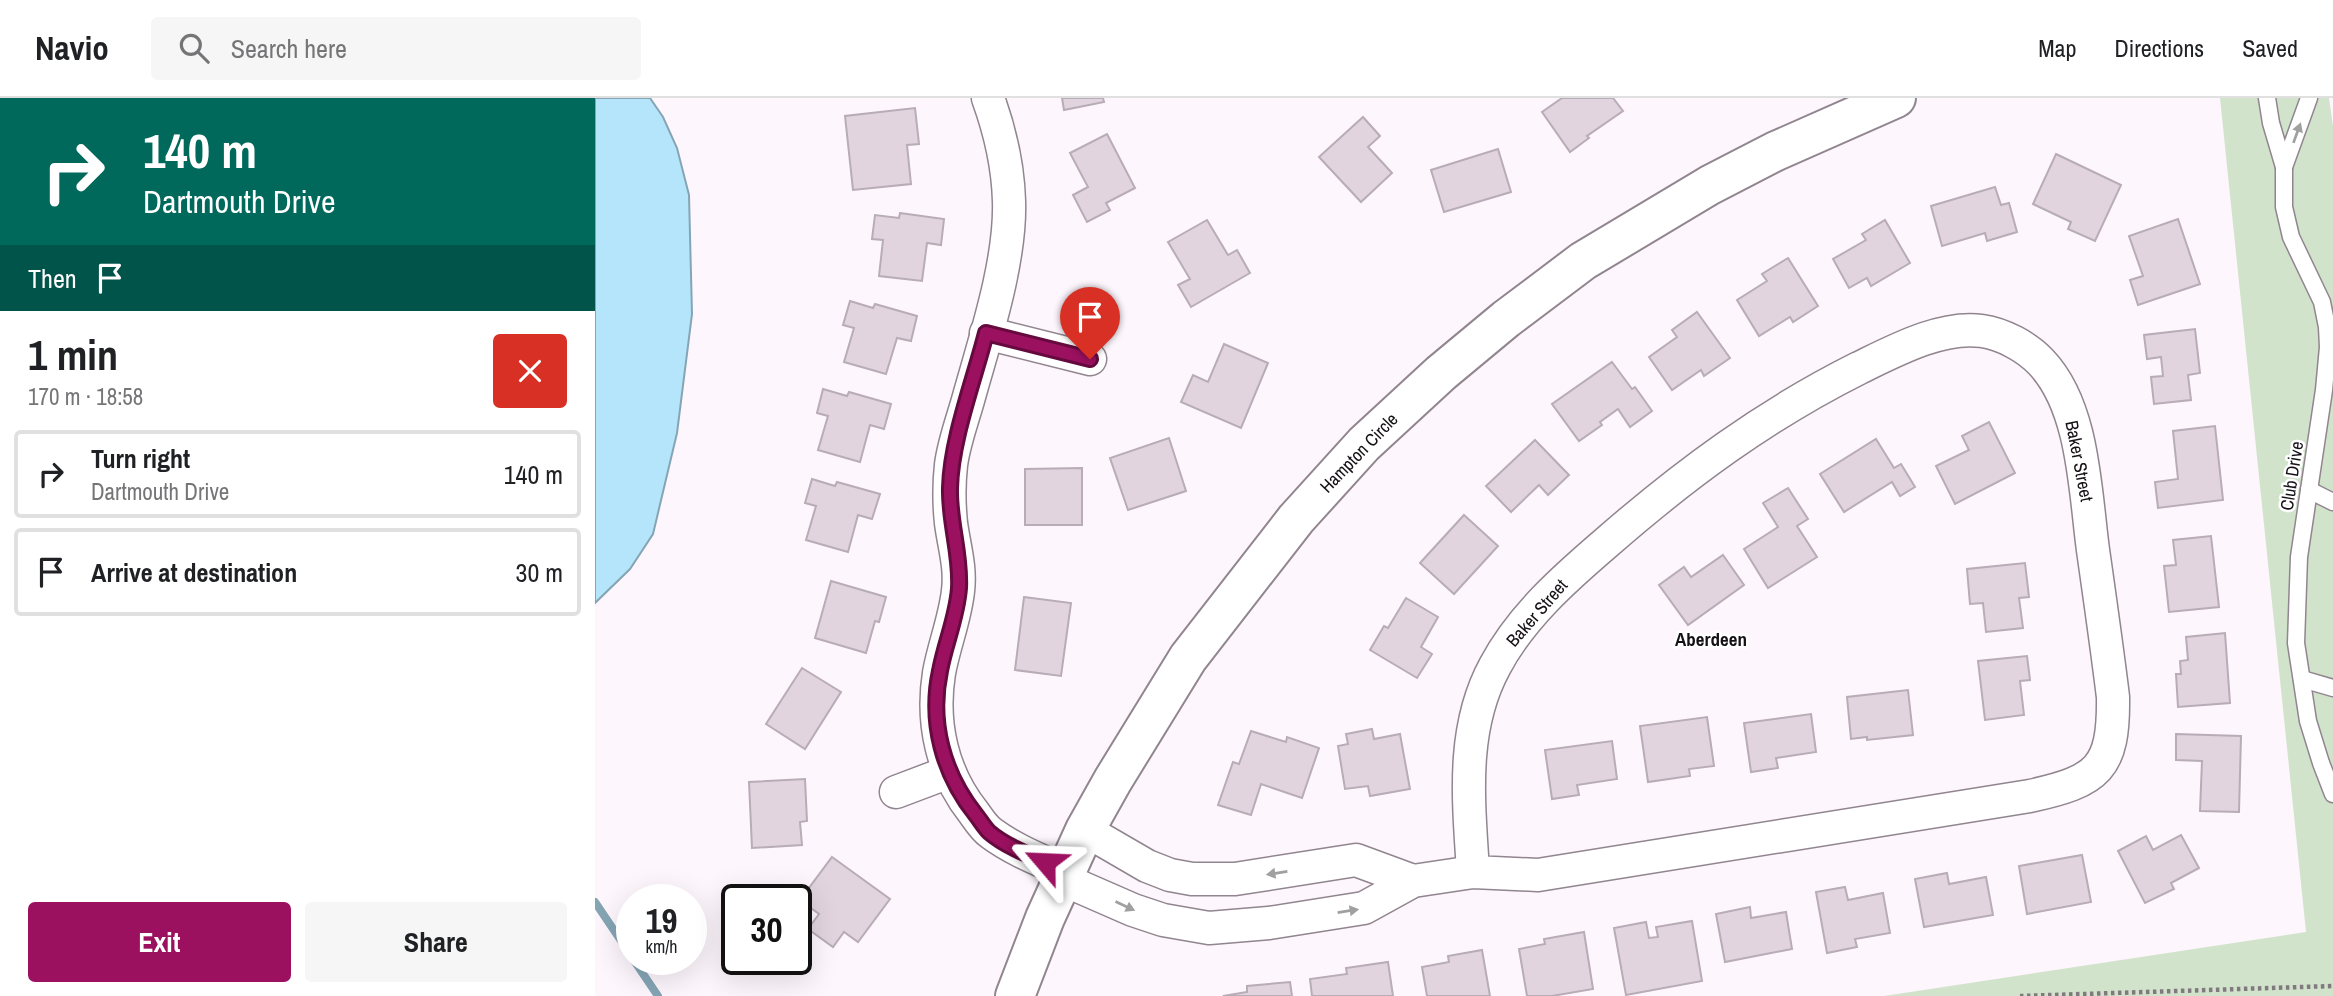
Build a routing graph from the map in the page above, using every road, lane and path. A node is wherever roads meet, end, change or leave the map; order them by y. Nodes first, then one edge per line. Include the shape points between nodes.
1 (988, 98) edge
2 (1896, 98) edge
3 (2267, 98) edge
4 (2309, 98) edge
5 (2284, 167) junction
6 (986, 333) junction
7 (1090, 359) dead end
8 (2309, 490) junction
9 (2333, 502) edge
10 (2302, 679) junction
11 (2333, 688) edge
12 (949, 772) junction
13 (896, 792) dead end
14 (2333, 794) edge
15 (1085, 830) junction
16 (1473, 872) junction
17 (1064, 875) junction
18 (1235, 879) junction
19 (1413, 881) junction
20 (1235, 927) junction
21 (2333, 986) edge
22 (1015, 996) edge
23 (2020, 996) edge

1 - 6 street, Baker Street via 1002,147 1010,203
2 - 15 street, Hampton Circle via 1710,185 1583,261 1441,373 1364,444 1296,519 1230,603 1188,658
3 - 5 lane, Club Drive
5 -> 4 lane, Club Drive
5 - 8 lane, Club Drive via 2284,207 2291,237 2322,302 2327,327 2324,390
6 - 7 street
6 - 12 street, Baker Street via 951,463 951,522 959,587 936,705
8 - 9 lane
8 - 10 lane, Club Drive via 2296,602
10 - 11 lane
10 - 14 lane, Club Drive via 2308,721
12 - 13 street
12 - 17 street, Baker Street via 989,831
15 - 17 street, Hampton Circle
15 - 18 street, Baker Street via 1170,875
16 - 16 street, Baker Street via 1538,875 2030,796 2089,776 2111,744 2113,697 2079,448 2067,404 2041,361 2025,347 1982,331 1927,338 1890,352 1717,452 1576,568 1510,642 1480,698 1468,771
16 - 19 street, Baker Street
17 -> 20 street, Baker Street via 1163,920
17 - 22 street, Hampton Circle
19 -> 18 street, Baker Street via 1356,860
18 - 20 street
20 -> 19 street, Baker Street via 1364,908
21 - 23 path

